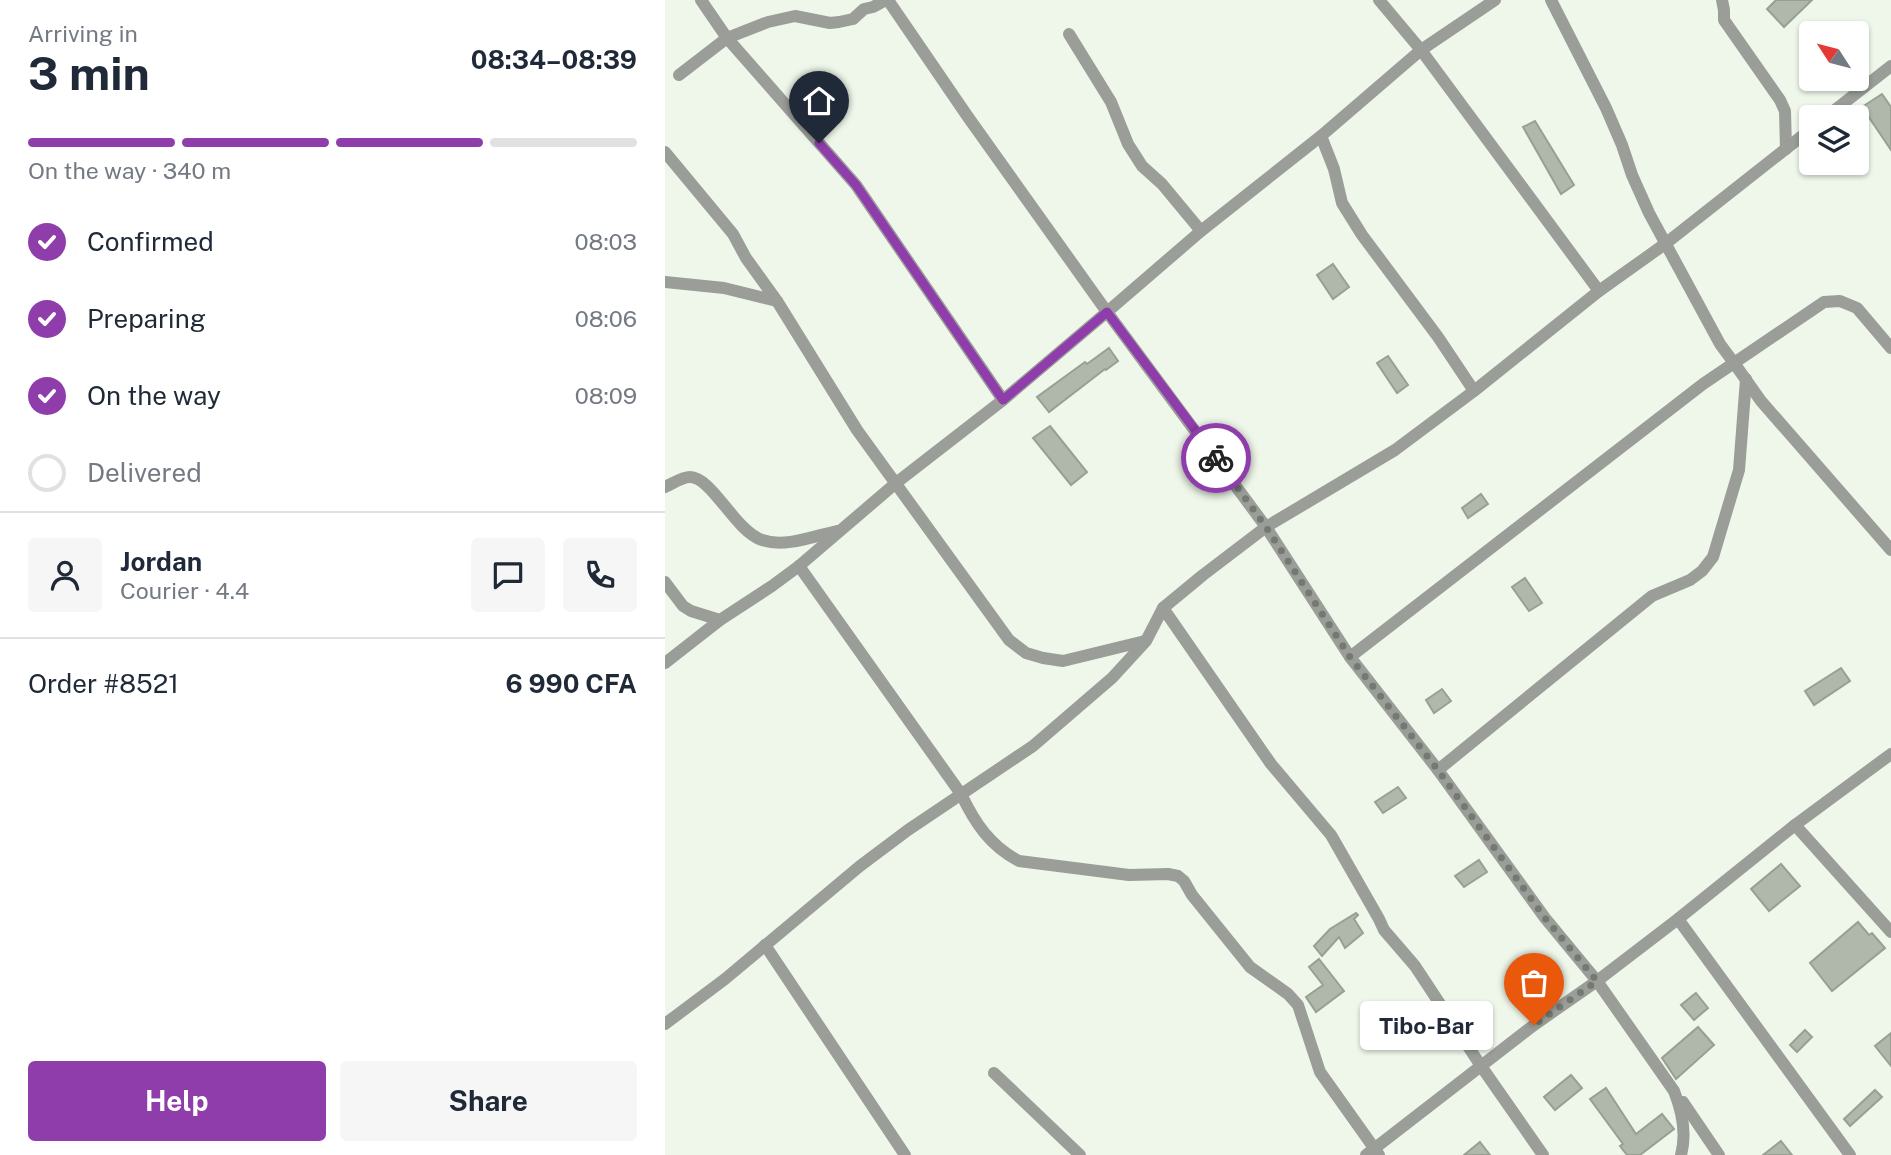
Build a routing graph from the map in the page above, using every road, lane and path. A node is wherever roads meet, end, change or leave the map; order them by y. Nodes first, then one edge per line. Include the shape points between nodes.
1 (701, 0) edge
2 (887, 0) edge
3 (1379, 0) edge
4 (1495, 0) edge
5 (1551, 0) edge
6 (1722, 0) edge
7 (1069, 34) dead end
8 (727, 38) junction
9 (1421, 50) junction
10 (1891, 66) edge
11 (679, 75) dead end
12 (1841, 105) edge
13 (1321, 136) junction
14 (1799, 139) edge
15 (1786, 149) junction
16 (665, 152) edge
17 (1201, 231) junction
18 (1665, 244) junction
19 (665, 282) edge
20 (1599, 291) junction
21 (777, 301) junction
22 (1107, 312) junction
23 (1891, 348) edge
24 (1734, 363) junction
25 (1746, 379) junction
26 (1474, 391) junction
27 (1003, 400) junction
28 (896, 483) junction
29 (665, 487) edge
30 (1266, 527) junction
31 (841, 530) junction
32 (1891, 550) edge
33 (799, 566) junction
34 (665, 582) edge
35 (1163, 608) junction
36 (720, 620) junction
37 (1146, 641) junction
38 (1350, 657) junction
39 (665, 663) edge
40 (1891, 754) edge
41 (1438, 770) junction
42 (961, 794) junction
43 (1795, 825) junction
44 (1678, 919) junction
45 (1891, 932) edge
46 (765, 945) junction
47 (1597, 981) junction
48 (665, 1024) edge
49 (1481, 1066) junction
50 (993, 1073) dead end
51 (1674, 1091) junction
52 (1373, 1153) edge
53 (905, 1155) edge
54 (1080, 1155) edge
55 (1543, 1155) edge
56 (1681, 1155) edge
57 (1719, 1155) edge
58 (1850, 1155) edge

1 - 8 street
2 - 8 street via 863,9 853,19 830,23 795,16
2 - 22 street
3 - 9 street
4 - 9 street
5 - 18 street via 1606,107
6 - 15 street via 1724,20 1785,111
7 - 17 street via 1111,102 1142,166
8 - 11 street
8 - 27 street via 856,185
9 - 13 street
9 - 20 street
10 - 12 street
13 - 17 street
13 - 26 street via 1342,203 1361,235
14 - 15 street
15 - 18 street
16 - 21 street via 733,234
17 - 22 street
18 - 20 street
18 - 24 street
19 - 21 street via 724,288
20 - 26 street
21 - 28 street via 857,430
22 - 27 street
22 - 30 street
23 - 24 street via 1857,308 1840,301 1824,302
24 - 25 street
24 - 38 street
25 - 32 street
25 - 41 street via 1739,470 1717,547 1702,571 1651,596
26 - 30 street via 1395,450
27 - 28 street
28 - 31 street
28 - 37 street via 1009,640 1025,653 1063,661
29 - 31 street via 689,477 700,479 750,534 777,544
30 - 35 street
30 - 38 street
31 - 33 street
33 - 36 street
33 - 42 street
34 - 36 street via 683,606
35 - 37 street
35 - 49 street via 1271,764 1331,835 1384,930 1416,966
36 - 39 street
37 - 42 street via 1112,678 1033,746
38 - 41 street
40 - 43 street
41 - 47 street via 1545,918
42 - 46 street via 860,866
42 - 52 street via 985,834 1002,853 1019,861 1168,874 1184,881 1250,967 1298,1005 1320,1072
43 - 44 street
43 - 45 street
44 - 47 street
44 - 58 street
46 - 48 street
46 - 53 street
47 - 49 street
47 - 51 street
49 - 52 street
49 - 55 street
50 - 54 street
51 - 56 street via 1682,1111
51 - 57 street

